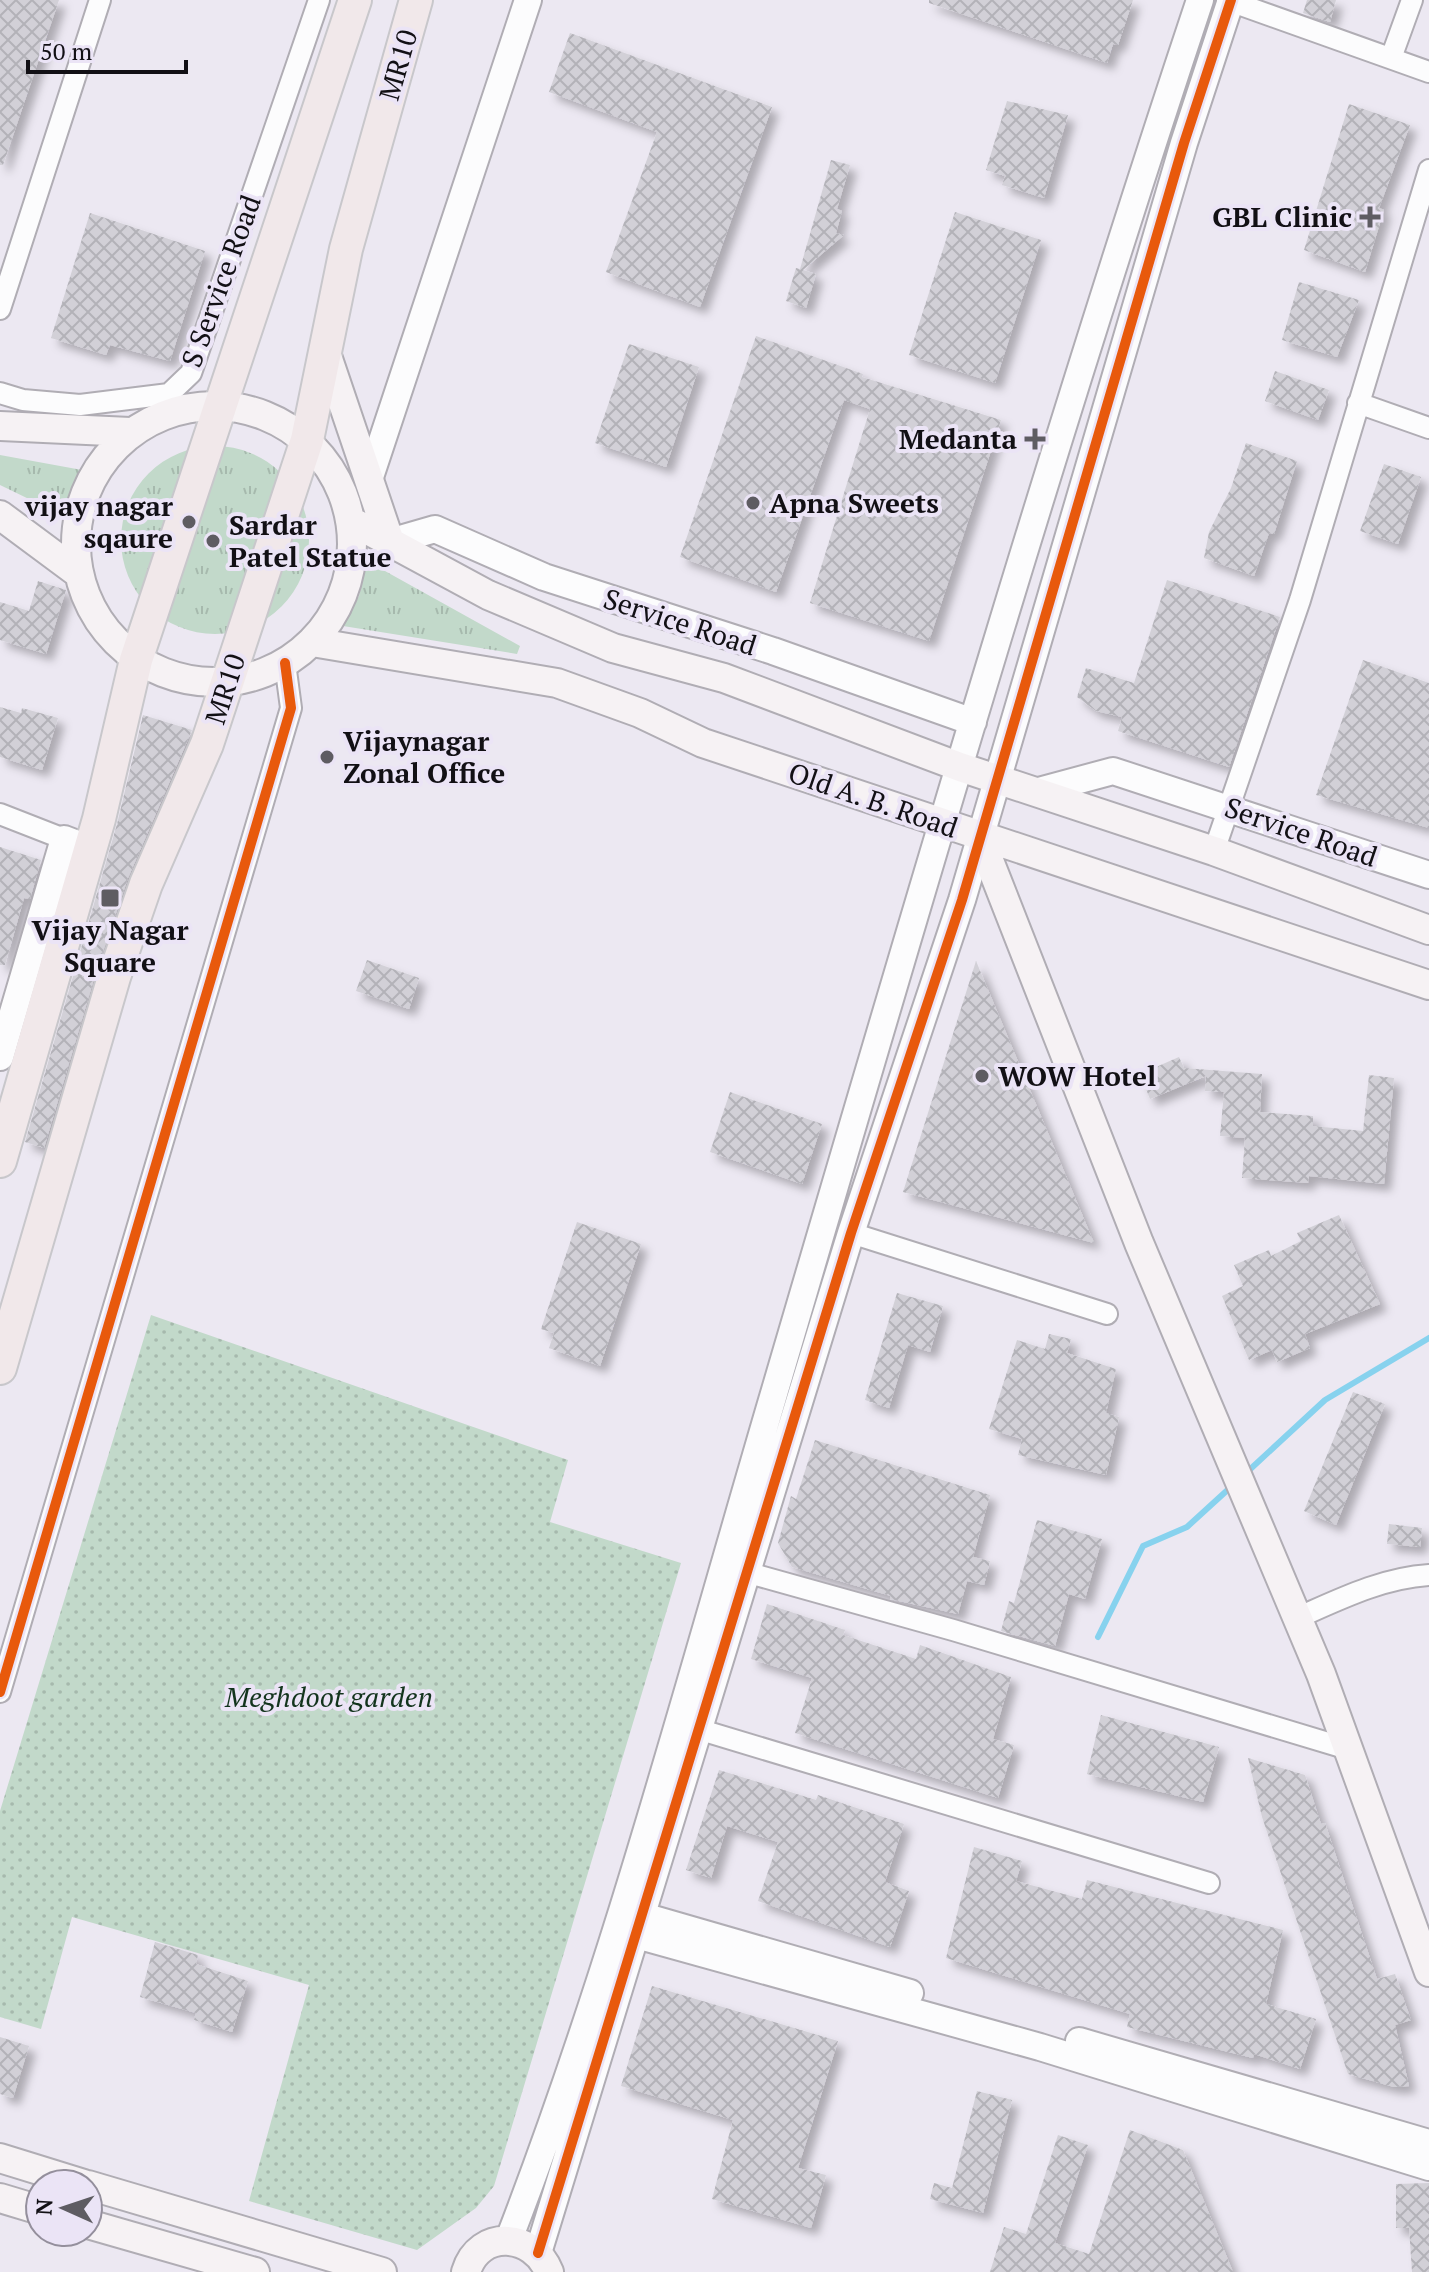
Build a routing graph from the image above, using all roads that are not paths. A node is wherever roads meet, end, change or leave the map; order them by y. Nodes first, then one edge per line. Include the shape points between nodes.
1 (100, 0) edge
2 (319, 0) edge
3 (355, 0) edge
4 (416, 0) edge
5 (528, 0) edge
6 (1200, 0) edge
7 (1229, 0) edge
8 (1412, 0) edge
9 (1391, 58) junction
10 (1429, 72) edge
11 (1429, 170) edge
12 (0, 309) edge
13 (325, 350) junction
14 (0, 393) edge
15 (1358, 403) junction
16 (221, 405) junction
17 (0, 426) edge
18 (1429, 428) edge
19 (130, 432) junction
20 (307, 440) junction
21 (370, 477) junction
22 (0, 515) edge
23 (351, 521) junction
24 (390, 542) junction
25 (78, 573) junction
26 (312, 642) junction
27 (136, 660) junction
28 (285, 663) junction
29 (227, 683) junction
30 (973, 722) junction
31 (960, 767) junction
32 (997, 779) junction
33 (1035, 792) junction
34 (1230, 808) junction
35 (0, 814) edge
36 (944, 822) junction
37 (979, 835) junction
38 (77, 844) junction
39 (1214, 851) junction
40 (1429, 875) edge
41 (1429, 930) edge
42 (1429, 985) edge
43 (0, 1057) edge
44 (0, 1161) edge
45 (851, 1233) junction
46 (1107, 1314) dead end
47 (0, 1368) edge
48 (749, 1573) junction
49 (1429, 1575) edge
50 (1297, 1618) junction
51 (0, 1692) edge
52 (701, 1730) junction
53 (1348, 1749) junction
54 (1209, 1883) dead end
55 (630, 1923) junction
56 (1429, 1972) edge
57 (1289, 2113) junction
58 (1429, 2143) edge
59 (0, 2158) edge
60 (1429, 2167) edge
61 (32, 2168) edge
62 (104, 2190) edge
63 (0, 2198) edge
64 (24, 2205) edge
65 (104, 2229) edge
66 (509, 2239) junction
67 (544, 2262) edge
68 (459, 2270) edge
69 (255, 2272) edge
70 (382, 2272) edge

1 - 12 street
2 - 14 street, S Service Road via 191,373 169,394 80,405
3 - 16 main road
4 - 13 main road, MR10 via 346,249
5 - 21 street
6 - 30 street
7 - 9 street
7 - 32 street
8 - 9 street
9 - 10 street
11 - 15 street
13 - 20 main road, MR10
13 - 21 main road
15 - 18 street
15 - 34 street via 1300,600
16 - 19 main road via 166,412
16 - 20 main road via 261,412
16 - 27 main road
17 - 19 main road
19 - 25 main road via 90,480 78,512
20 - 23 main road via 342,489
20 - 29 main road, MR10
21 - 24 main road
22 - 25 main road
23 - 24 main road
23 - 26 main road via 345,587
24 - 30 street, Service Road via 435,529 544,577
24 - 31 main road via 488,595 613,648 724,678
25 - 27 main road via 96,617
26 - 28 main road
26 - 36 main road, Old A. B. Road via 557,683 703,743
27 - 29 main road via 171,676
27 - 38 main road
28 - 29 main road
28 - 51 street via 291,708
29 - 47 main road, MR10 via 114,977
30 - 31 street
31 - 32 main road
31 - 36 street
32 - 33 main road
32 - 37 street
33 - 34 street, Service Road via 1113,771
33 - 39 main road
34 - 39 street
34 - 40 street, Service Road
35 - 38 street
36 - 37 main road, Old A. B. Road
36 - 55 street
37 - 42 main road, Old A. B. Road
37 - 45 street
37 - 50 main road via 1139,1243
38 - 43 street
38 - 44 main road
39 - 41 main road
45 - 46 street
45 - 48 street
48 - 52 street
48 - 53 street
49 - 50 street via 1405,1576 1359,1590
50 - 53 main road
52 - 54 street
52 - 55 street
53 - 56 main road
55 - 57 street via 1040,2047
55 - 66 street
55 - 67 street
57 - 58 street
57 - 60 street
59 - 61 main road
62 - 70 main road
63 - 64 main road
65 - 69 main road
66 - 67 main road
66 - 68 main road via 485,2246

